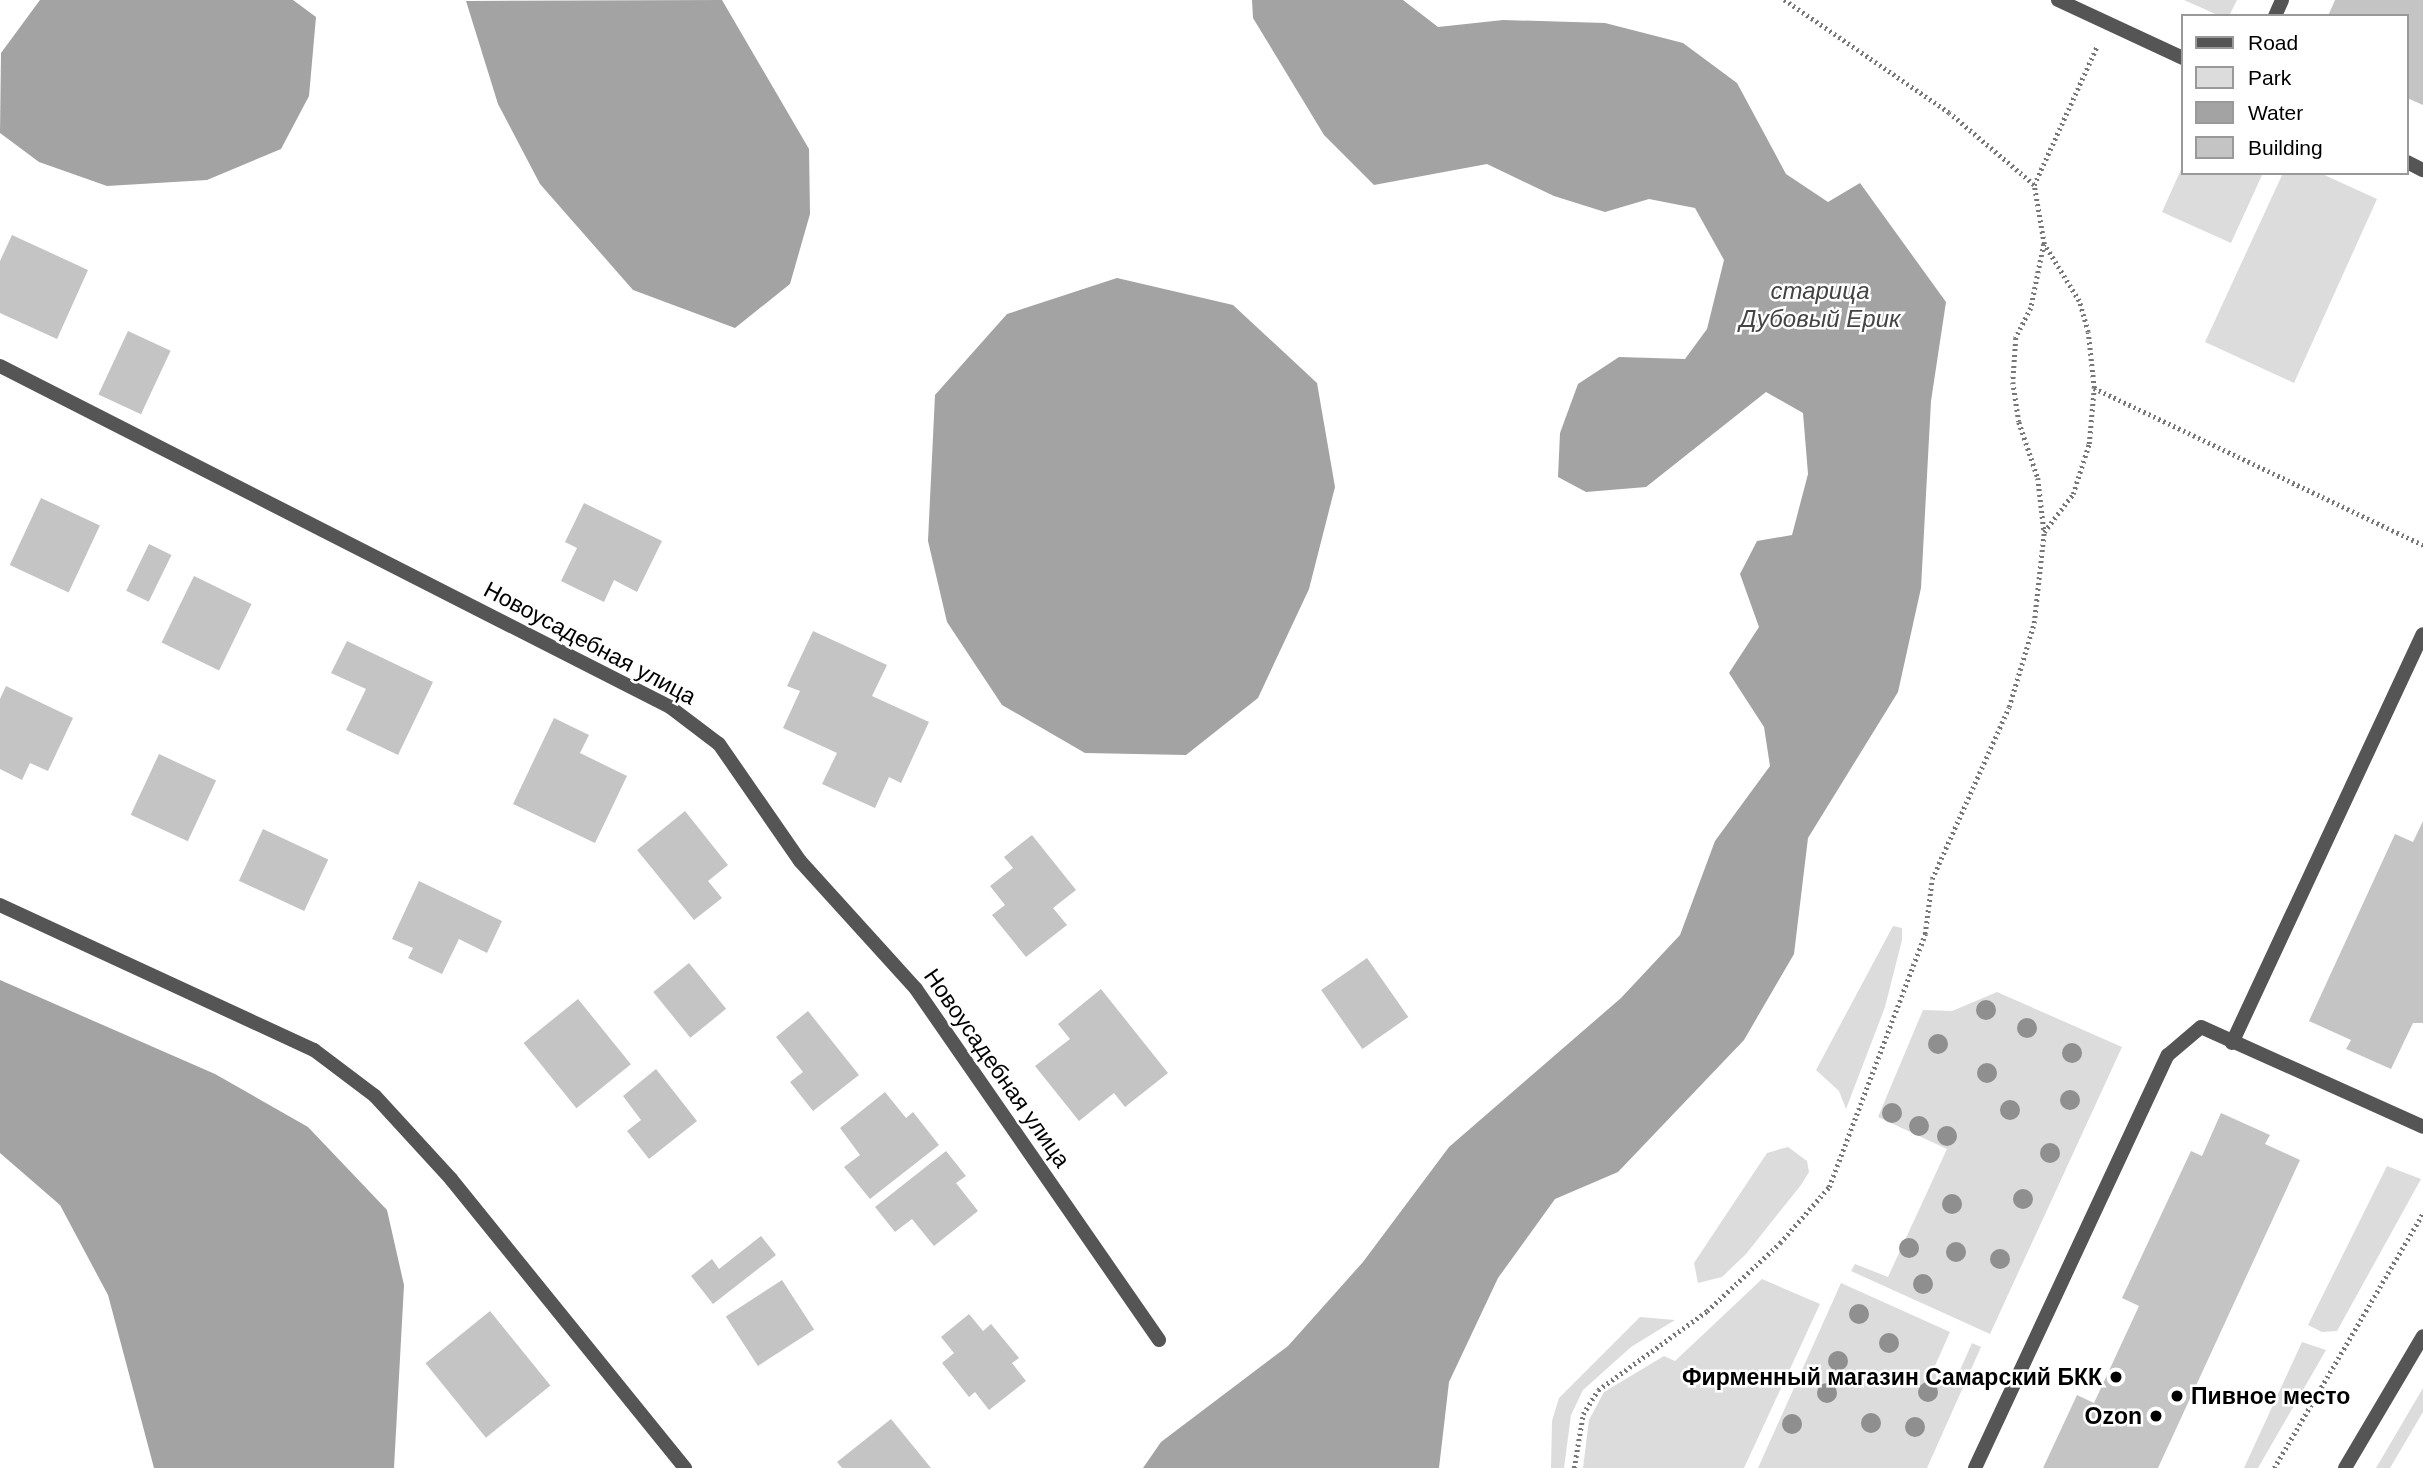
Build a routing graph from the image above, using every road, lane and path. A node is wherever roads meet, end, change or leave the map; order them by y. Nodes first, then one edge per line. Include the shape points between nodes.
1 (1784, 0) edge
2 (2058, 0) edge
3 (2108, 23) junction
4 (2182, 58) edge
5 (2034, 185) junction
6 (2044, 244) junction
7 (0, 366) edge
8 (2094, 388) junction
9 (2044, 532) junction
10 (2423, 545) edge
11 (2423, 634) edge
12 (0, 905) edge
13 (2232, 1043) junction
14 (2423, 1127) edge
15 (2423, 1213) edge
16 (2423, 1336) edge
17 (1159, 1340) dead end
18 (685, 1468) edge
19 (1574, 1468) edge
20 (1975, 1468) edge
21 (2274, 1468) edge
22 (2345, 1468) edge

1 - 5 path via 1949,113
2 - 3 street
3 - 4 street
3 - 5 path
5 - 6 path
6 - 8 path via 2079,301
6 - 9 path via 2031,308 2016,338 2014,382 2019,422 2038,478
7 - 17 street, Новоусадебная улица via 670,707 719,744 800,861 916,989
8 - 9 path via 2089,444 2077,481
8 - 10 path
9 - 19 path via 2034,623 2009,708 1933,879 1925,934 1829,1187 1780,1244 1707,1311 1598,1390 1583,1414
11 - 13 street
12 - 18 street via 314,1050 375,1096 451,1179
13 - 14 street
13 - 20 street via 2201,1027 2168,1055
15 - 21 path
16 - 22 street

